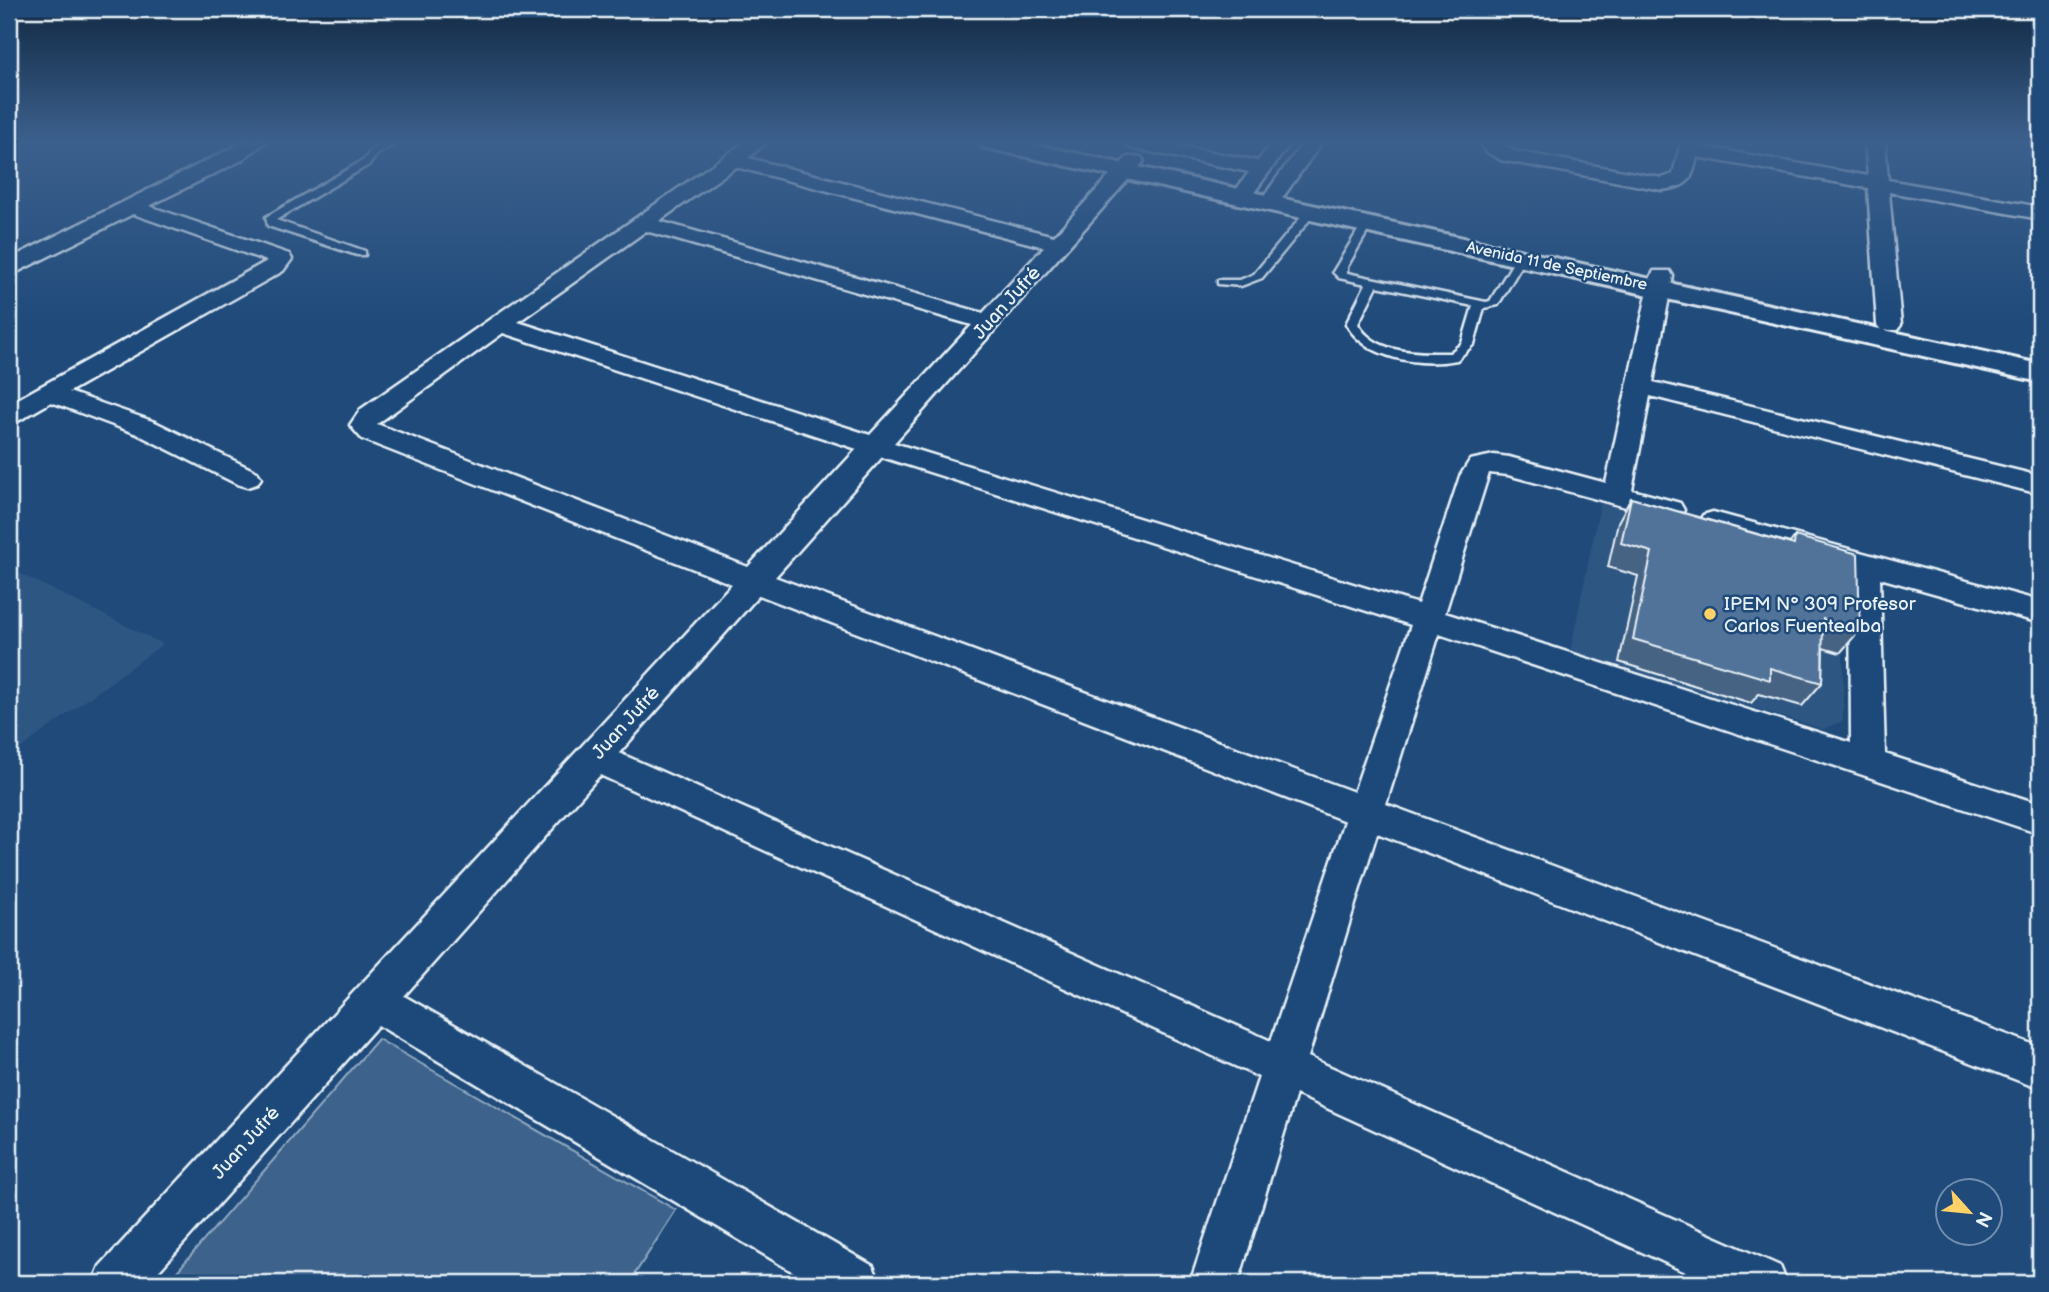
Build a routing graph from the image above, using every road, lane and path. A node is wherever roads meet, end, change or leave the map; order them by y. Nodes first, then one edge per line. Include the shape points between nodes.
1 (141, 202) edge
2 (298, 202) edge
3 (672, 202) edge
4 (897, 202) edge
5 (1093, 202) edge
6 (1289, 202) edge
7 (1316, 202) edge
8 (1879, 202) edge
9 (1982, 202) edge
10 (132, 207) junction
11 (1311, 212) junction
12 (2040, 213) edge
13 (643, 223) junction
14 (1367, 224) junction
15 (1059, 244) junction
16 (361, 253) dead end
17 (1521, 258) junction
18 (9, 267) edge
19 (1222, 282) dead end
20 (1373, 282) junction
21 (1661, 282) junction
22 (1479, 306) junction
23 (988, 322) junction
24 (500, 324) junction
25 (1889, 325) junction
26 (2040, 358) edge
27 (2040, 373) edge
28 (1640, 386) junction
29 (49, 393) junction
30 (9, 415) edge
31 (876, 446) junction
32 (247, 478) dead end
33 (2040, 485) edge
34 (1618, 496) junction
35 (1865, 564) junction
36 (754, 581) junction
37 (2040, 612) edge
38 (1426, 618) junction
39 (594, 757) junction
40 (1868, 764) junction
41 (1365, 813) junction
42 (2040, 819) edge
43 (373, 1000) junction
44 (1282, 1067) junction
45 (2040, 1068) edge
46 (117, 1283) edge
47 (856, 1283) edge
48 (1214, 1283) edge
49 (1763, 1283) edge

1 - 10 street
2 - 16 lane via 270,219 272,224
3 - 13 street
4 - 15 street
5 - 15 street, Juan Jufré
6 - 11 main road, Avenida 11 de Septiembre
7 - 21 main road, Avenida 11 de Septiembre
8 - 25 street
9 - 12 street
10 - 18 street
10 - 29 street via 281,259
11 - 14 main road, Avenida 11 de Septiembre
11 - 19 lane via 1258,275 1241,283
13 - 23 street
13 - 24 street
14 - 17 main road, Avenida 11 de Septiembre
14 - 20 lane via 1339,272
15 - 23 street, Juan Jufré
17 - 21 main road, Avenida 11 de Septiembre
17 - 22 lane via 1493,303
20 - 22 lane
20 - 22 lane via 1352,324 1361,340 1385,350 1453,357 1468,344
21 - 25 main road, Avenida 11 de Septiembre
21 - 27 main road, Avenida 11 de Septiembre
21 - 28 street
23 - 31 street, Juan Jufré
24 - 31 street
24 - 36 street via 370,415 363,425 371,433
25 - 26 main road, Avenida 11 de Septiembre
28 - 33 street
28 - 34 street
29 - 30 street
29 - 32 street via 146,428
31 - 36 street, Juan Jufré
31 - 38 street
34 - 35 street
34 - 38 street via 1508,466 1480,466
35 - 37 street
35 - 40 street
36 - 39 street, Juan Jufré
36 - 41 street
38 - 40 street
38 - 41 street
39 - 43 street, Juan Jufré
39 - 44 street
40 - 42 street
41 - 44 street
41 - 45 street
43 - 46 street, Juan Jufré
43 - 47 street
44 - 48 street
44 - 49 street

